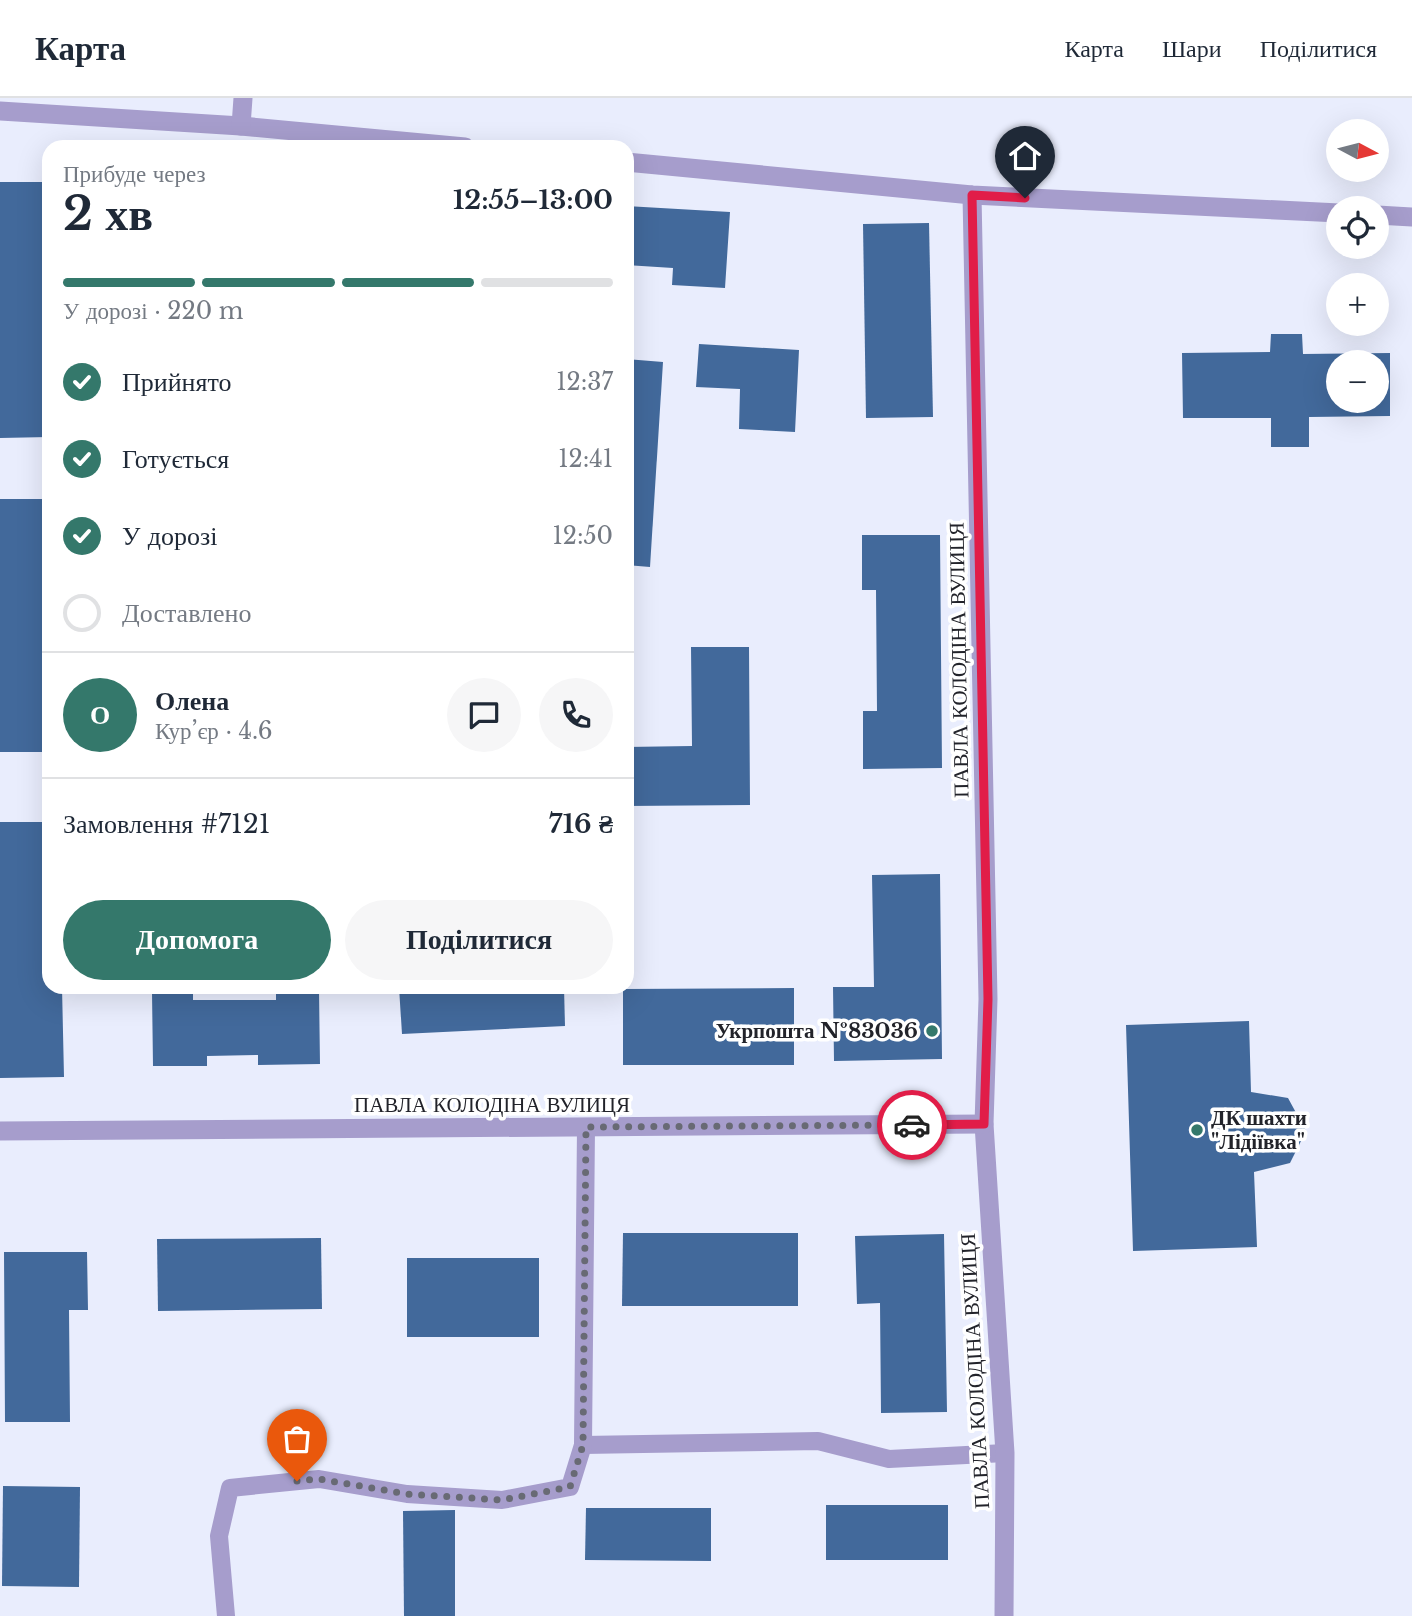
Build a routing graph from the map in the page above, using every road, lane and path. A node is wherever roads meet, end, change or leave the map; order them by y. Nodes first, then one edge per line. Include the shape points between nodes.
1 (243, 98) edge
2 (0, 111) edge
3 (242, 126) junction
4 (391, 140) edge
5 (634, 163) edge
6 (972, 195) junction
7 (1326, 212) edge
8 (1389, 216) edge
9 (1412, 217) edge
10 (984, 1124) junction
11 (586, 1127) junction
12 (0, 1131) edge
13 (583, 1445) junction
14 (1005, 1452) junction
15 (226, 1616) edge
16 (1004, 1616) edge

1 - 3 street
2 - 3 street
3 - 4 street
5 - 6 street
6 - 7 street
6 - 10 street, ПАВЛА КОЛОДІНА ВУЛИЦЯ via 988,985
8 - 9 street
10 - 11 street, ПАВЛА КОЛОДІНА ВУЛИЦЯ
10 - 14 street, ПАВЛА КОЛОДІНА ВУЛИЦЯ
11 - 12 street, ПАВЛА КОЛОДІНА ВУЛИЦЯ
11 - 13 lane
13 - 14 lane via 818,1441 888,1459
13 - 15 lane via 570,1487 502,1500 407,1494 319,1479 230,1488 219,1536
14 - 16 street, ПАВЛА КОЛОДІНА ВУЛИЦЯ

